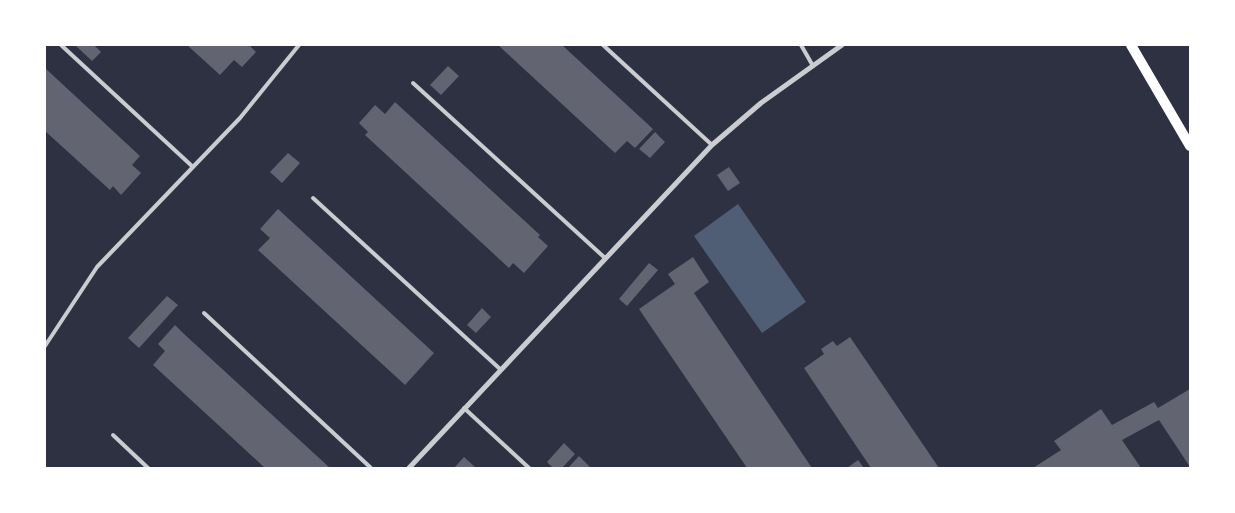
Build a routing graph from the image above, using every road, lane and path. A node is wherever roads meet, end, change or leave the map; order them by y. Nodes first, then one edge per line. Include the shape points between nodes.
1 (61, 45) edge
2 (299, 45) edge
3 (603, 45) edge
4 (801, 45) edge
5 (842, 45) edge
6 (1131, 45) edge
7 (814, 66) junction
8 (413, 83) dead end
9 (712, 146) junction
10 (1190, 146) edge
11 (193, 167) junction
12 (313, 198) dead end
13 (604, 258) junction
14 (204, 312) dead end
15 (45, 346) edge
16 (500, 369) junction
17 (464, 408) junction
18 (113, 435) dead end
19 (148, 468) edge
20 (371, 468) edge
21 (409, 468) edge
22 (529, 468) edge

1 - 11 lane
2 - 11 lane via 240,118
3 - 9 lane
4 - 7 lane
5 - 7 street
6 - 10 main road
7 - 9 street via 761,103
8 - 13 lane
9 - 13 street
11 - 15 lane via 97,267
12 - 16 lane
13 - 16 street
14 - 20 lane
16 - 17 street
17 - 21 street
17 - 22 lane
18 - 19 lane

